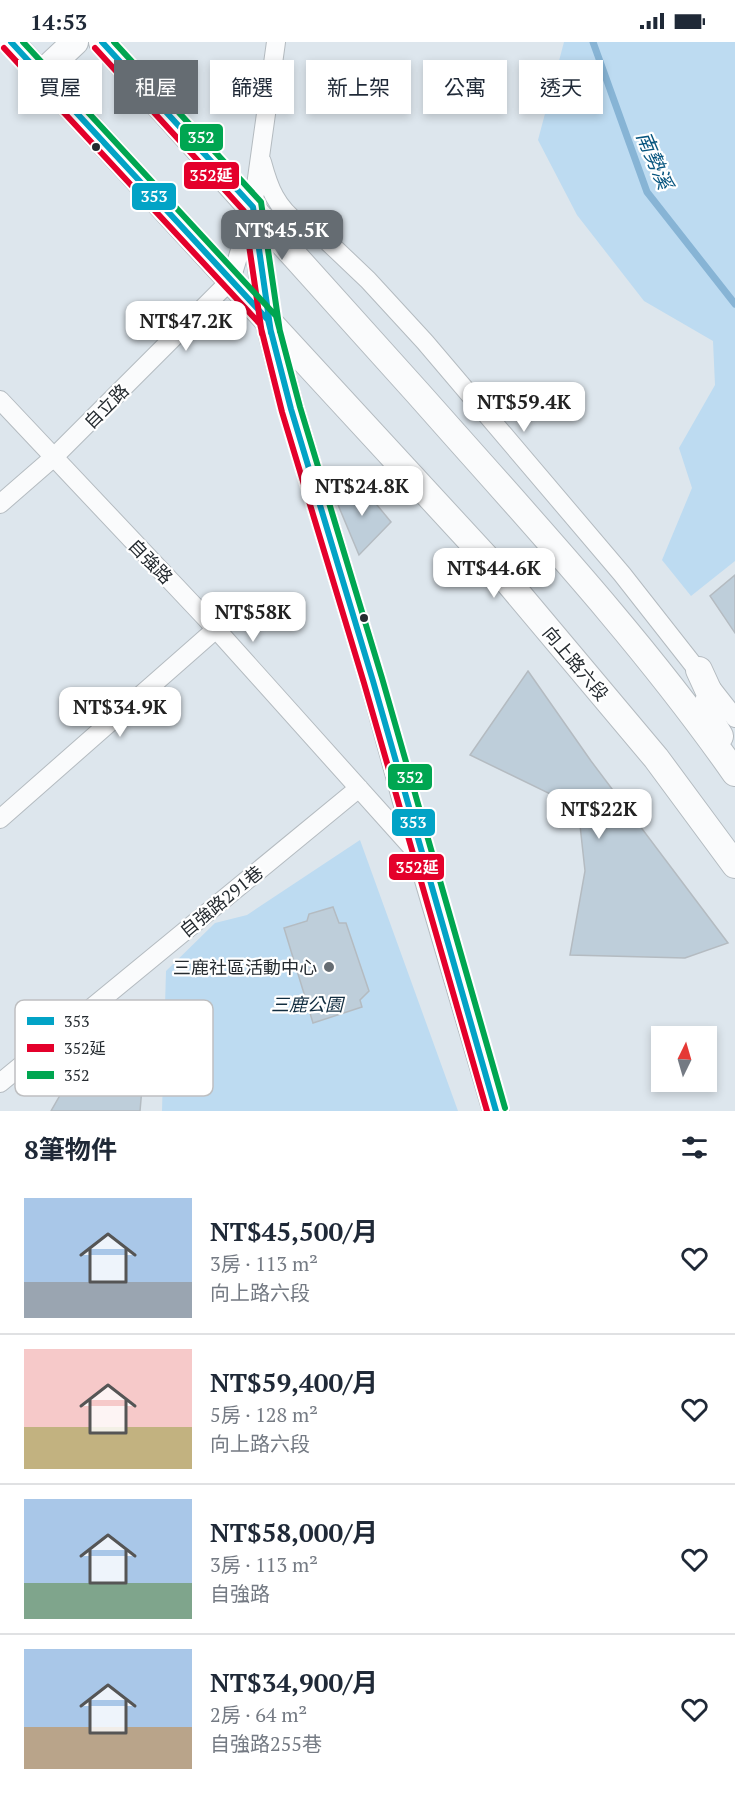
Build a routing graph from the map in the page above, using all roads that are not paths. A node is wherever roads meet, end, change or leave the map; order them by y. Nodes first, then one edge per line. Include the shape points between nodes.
1 (75, 42) edge
2 (102, 42) edge
3 (276, 42) edge
4 (16, 44) edge
5 (29, 60) edge
6 (56, 60) edge
7 (78, 114) edge
8 (260, 153) junction
9 (257, 212) junction
10 (307, 230) junction
11 (231, 280) junction
12 (268, 320) junction
13 (0, 400) edge
14 (54, 457) junction
15 (0, 504) edge
16 (216, 629) junction
17 (699, 670) joint
18 (681, 697) junction
19 (723, 716) edge
20 (735, 726) edge
21 (719, 750) junction
22 (735, 772) edge
23 (359, 788) junction
24 (0, 819) edge
25 (421, 856) junction
26 (735, 865) edge
27 (101, 1000) edge
28 (15, 1071) edge
29 (0, 1083) edge
30 (496, 1111) edge

1 - 6 main road
2 - 9 main road
3 - 8 street, 自立路
4 - 5 main road, 向上路六段
7 - 11 main road, 向上路六段
8 - 9 street, 自立路
8 - 10 street via 270,192 284,213
9 - 10 street
9 - 11 street, 自立路
9 - 12 main road, 自強路
9 - 18 main road via 607,605
10 - 17 street via 327,241 425,342
11 - 12 main road, 向上路六段
11 - 14 street, 自立路
12 - 25 main road, 自強路
12 - 26 main road, 向上路六段 via 504,577 656,758
13 - 14 street, 自強路
14 - 15 street, 自立路
14 - 16 street, 自強路
16 - 23 street, 自強路
16 - 24 street
17 - 19 main road
18 - 19 street via 700,712
18 - 21 main road
19 - 20 street
19 - 21 main road via 714,726 722,739
21 - 22 main road
23 - 25 street, 自強路
23 - 27 street, 自強路291巷
25 - 30 main road, 自強路
28 - 29 street, 自強路291巷

